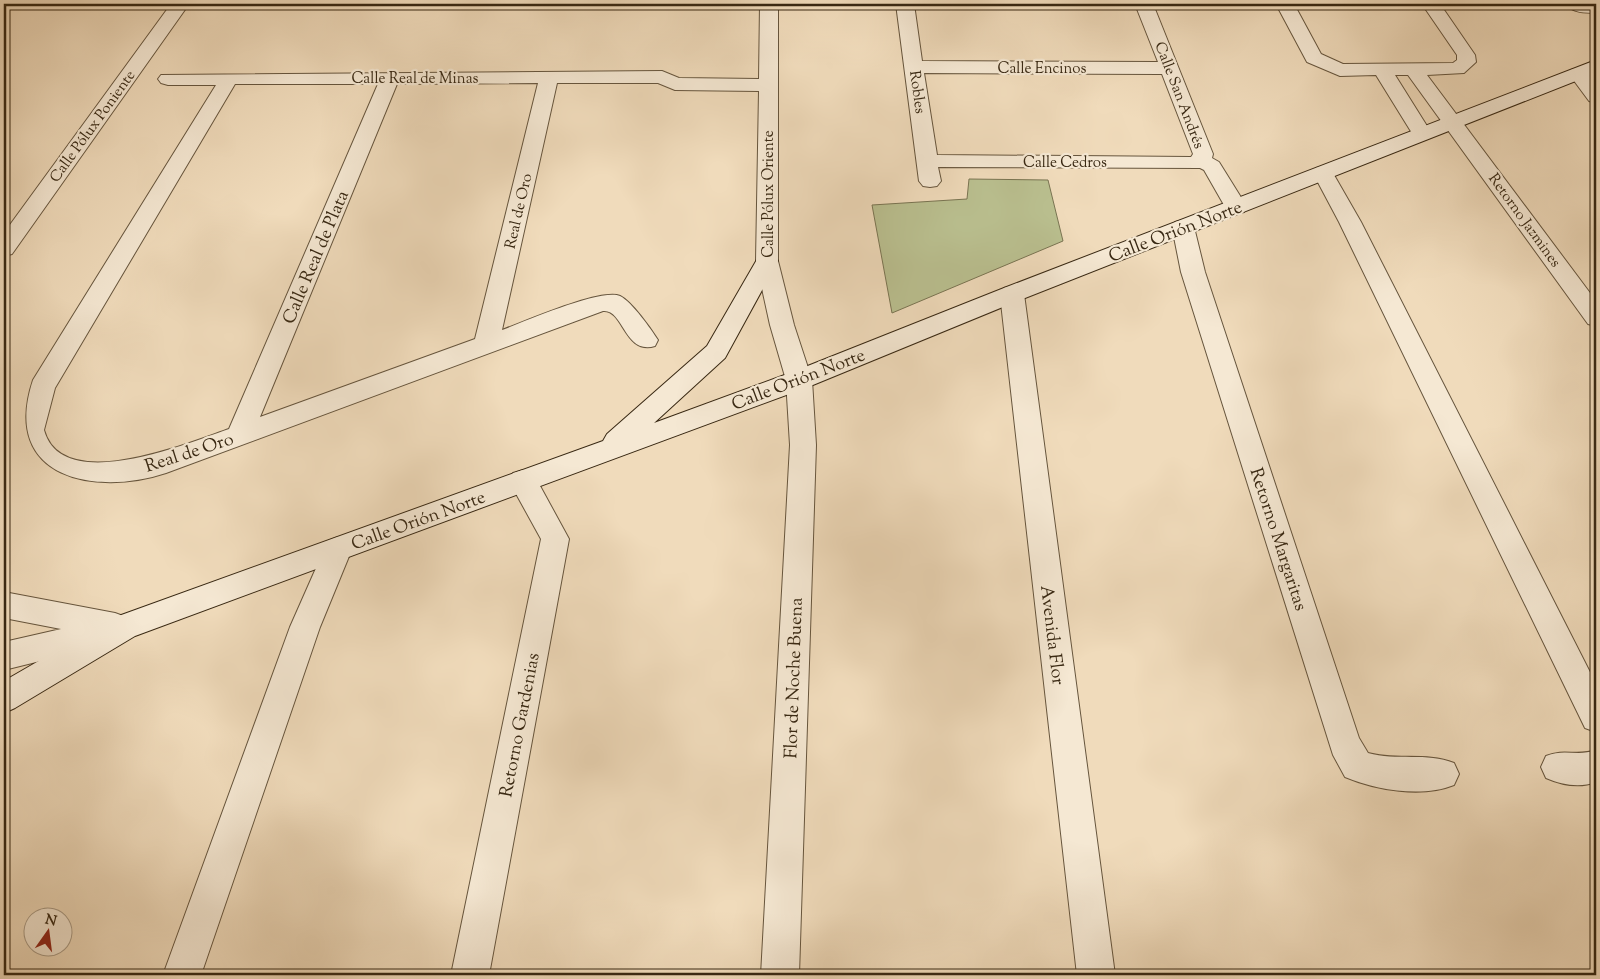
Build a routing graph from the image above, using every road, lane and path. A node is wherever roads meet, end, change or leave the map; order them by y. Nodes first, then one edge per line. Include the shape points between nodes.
1 (180, 4) edge
2 (769, 4) edge
3 (905, 4) edge
4 (1144, 4) edge
5 (1285, 4) edge
6 (1431, 4) edge
7 (1575, 4) edge
8 (1596, 8) edge
9 (914, 68) junction
10 (1170, 68) junction
11 (1382, 70) junction
12 (1414, 70) junction
13 (1587, 70) edge
14 (769, 77) junction
15 (390, 78) junction
16 (549, 78) junction
17 (168, 79) dead end
18 (229, 79) junction
19 (1596, 97) edge
20 (1451, 123) junction
21 (1422, 134) junction
22 (1198, 161) junction
23 (928, 171) joint
24 (1323, 173) junction
25 (1230, 209) junction
26 (1183, 227) junction
27 (4, 249) edge
28 (767, 261) junction
29 (1012, 294) junction
30 (1596, 318) edge
31 (646, 340) dead end
32 (486, 345) junction
33 (799, 380) junction
34 (239, 436) junction
35 (605, 451) junction
36 (523, 481) junction
37 (338, 549) junction
38 (4, 605) edge
39 (124, 627) junction
40 (4, 656) edge
41 (4, 698) edge
42 (1596, 717) edge
43 (1596, 766) edge
44 (1558, 768) dead end
45 (1442, 774) dead end
46 (182, 975) edge
47 (470, 975) edge
48 (780, 975) edge
49 (1096, 975) edge

1 - 27 street, Calle Pólux Poniente
2 - 14 street, Calle Pólux Oriente
3 - 9 street, Robles
4 - 10 street, Calle San Andrés
5 - 11 street via 1314,58 1340,70
6 - 12 street via 1466,55 1467,62 1457,69
7 - 8 street
9 - 10 street, Calle Encinos
9 - 23 street, Robles
10 - 22 street, Calle San Andrés via 1203,154
11 - 12 street
11 - 21 street
12 - 20 street, Retorno Jazmines
13 - 19 street
13 - 20 street, Calle Orión Norte
14 - 16 street, Calle Real de Minas via 675,84 662,77
14 - 28 street, Calle Pólux Oriente
15 - 16 street, Calle Real de Minas
15 - 18 street, Calle Real de Minas
15 - 34 street, Calle Real de Plata
16 - 32 street, Real de Oro
17 - 18 street, Calle Real de Minas
18 - 34 street, Real de Oro via 42,386 31,429 39,451 57,464 87,472 119,472 156,466
20 - 21 street, Calle Orión Norte
20 - 30 street, Retorno Jazmines
21 - 24 street, Calle Orión Norte
22 - 23 street, Calle Cedros
22 - 25 street, Calle San Andrés
24 - 25 street, Calle Orión Norte
24 - 42 street
25 - 26 street, Calle Orión Norte
26 - 29 street, Calle Orión Norte
26 - 45 street, Retorno Margaritas via 1192,272 1345,744 1357,766 1384,774
28 - 33 street, Calle Pólux Oriente
28 - 35 street via 716,352
29 - 33 street, Calle Orión Norte
29 - 49 street, Avenida Flor
31 - 32 street, Real de Oro via 620,306 612,302 600,303
32 - 34 street, Real de Oro
33 - 35 street, Calle Orión Norte
33 - 48 street, Flor de Noche Buena via 803,445
35 - 36 street, Calle Orión Norte
36 - 37 street, Calle Orión Norte
36 - 47 street, Retorno Gardenias via 555,539
37 - 39 street, Calle Orión Norte
37 - 46 street via 306,627
38 - 39 street
39 - 40 street
39 - 41 street, Calle Orión Norte
43 - 44 street via 1585,770

